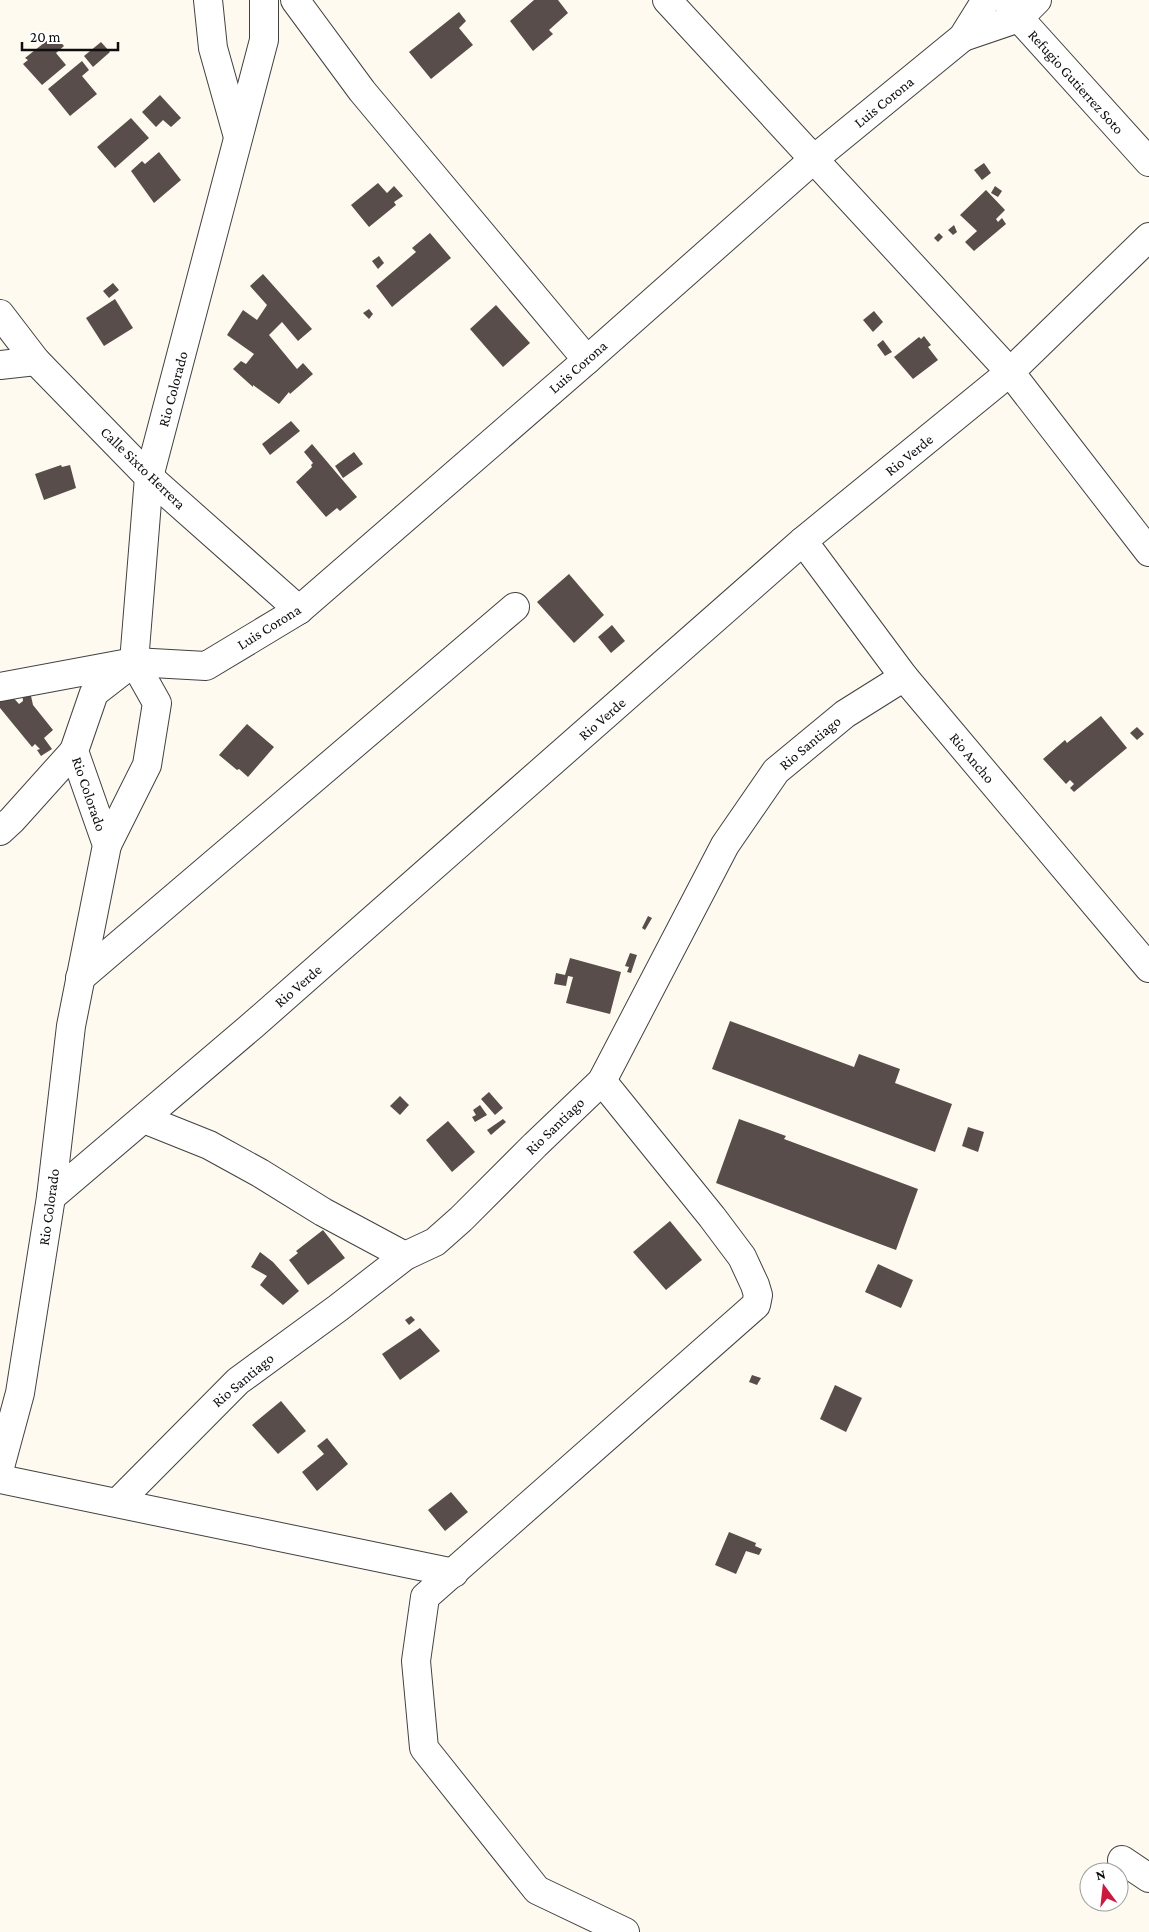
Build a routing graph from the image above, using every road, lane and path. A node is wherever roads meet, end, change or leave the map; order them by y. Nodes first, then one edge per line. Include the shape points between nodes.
1 (208, 0) edge
2 (264, 0) edge
3 (296, 0) edge
4 (667, 0) edge
5 (986, 0) edge
6 (1021, 6) edge
7 (963, 37) junction
8 (239, 138) junction
9 (814, 159) junction
10 (1149, 162) edge
11 (1149, 237) edge
12 (0, 314) edge
13 (586, 360) junction
14 (36, 361) junction
15 (0, 365) edge
16 (1010, 372) junction
17 (149, 477) junction
18 (804, 541) junction
19 (1149, 552) edge
20 (515, 607) dead end
21 (298, 610) junction
22 (134, 662) junction
23 (904, 677) junction
24 (0, 687) edge
25 (74, 751) junction
26 (0, 831) edge
27 (107, 845) junction
28 (1149, 968) edge
29 (80, 978) junction
30 (602, 1081) junction
31 (144, 1119) junction
32 (51, 1197) junction
33 (405, 1256) junction
34 (0, 1467) edge
35 (0, 1479) edge
36 (118, 1502) junction
37 (454, 1573) junction
38 (1122, 1860) dead end
39 (1149, 1878) edge
40 (624, 1932) edge

1 - 8 street via 213,48
2 - 8 street, Rio Colorado via 264,40
3 - 13 street via 362,90
4 - 9 street
5 - 7 street, Luis Corona
6 - 7 street
6 - 10 street, Refugio Gutierrez Soto
7 - 9 street, Luis Corona
8 - 17 street, Rio Colorado
9 - 13 street, Luis Corona
9 - 16 street
11 - 16 street, Rio Verde
12 - 14 street, Calle Sixto Herrera
13 - 21 street, Luis Corona
14 - 15 street
14 - 17 street, Calle Sixto Herrera
16 - 18 street, Rio Verde
16 - 19 street
17 - 21 street, Calle Sixto Herrera
17 - 22 street, Rio Colorado
18 - 23 street, Rio Ancho
18 - 31 street, Rio Verde
20 - 29 street
21 - 22 street, Luis Corona via 206,666
22 - 24 street, Luis Corona
22 - 25 street, Rio Colorado via 94,693
22 - 27 street via 157,703 147,765
23 - 28 street, Rio Ancho
23 - 30 street, Rio Santiago via 844,714 776,771 725,845
25 - 26 street
25 - 27 street, Rio Colorado
27 - 29 street, Rio Colorado
29 - 32 street, Rio Colorado via 71,1026
30 - 33 street, Rio Santiago via 461,1219 435,1242
30 - 37 street via 742,1257 758,1295 756,1305
31 - 32 street, Rio Verde
31 - 33 street via 209,1145
32 - 34 street, Rio Colorado via 20,1394
33 - 36 street, Rio Santiago via 238,1381
35 - 36 street
36 - 37 street
37 - 40 street via 425,1597 416,1661 424,1748 537,1890
38 - 39 street

